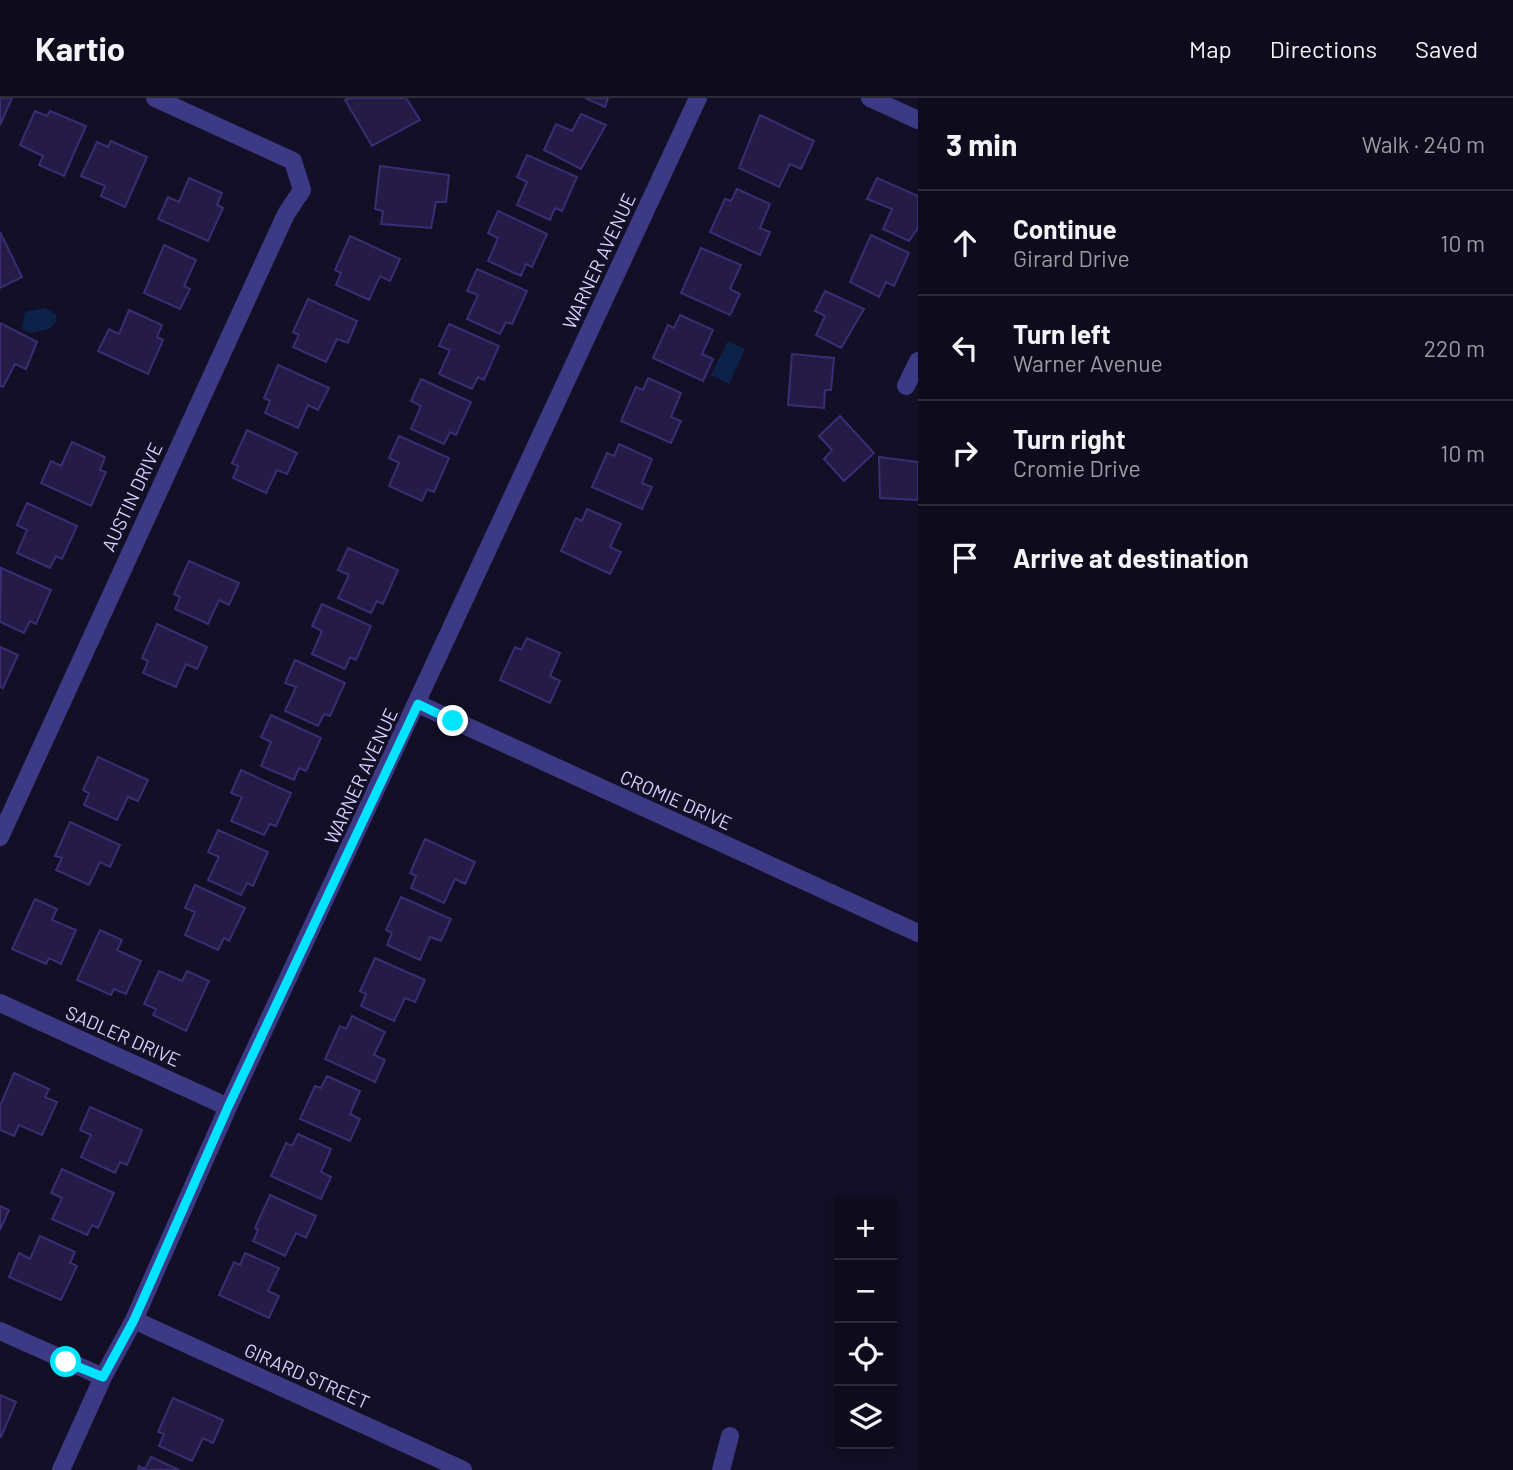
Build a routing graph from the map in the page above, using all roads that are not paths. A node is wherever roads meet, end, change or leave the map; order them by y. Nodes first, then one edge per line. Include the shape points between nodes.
1 (155, 98) edge
2 (698, 98) edge
3 (870, 98) edge
4 (918, 120) edge
5 (918, 361) edge
6 (906, 386) dead end
7 (418, 704) junction
8 (0, 837) edge
9 (918, 933) edge
10 (0, 1003) edge
11 (228, 1107) junction
12 (134, 1320) junction
13 (0, 1331) edge
14 (103, 1377) junction
15 (730, 1436) dead end
16 (61, 1470) edge
17 (463, 1470) edge
18 (721, 1470) edge

1 - 8 street, AUSTIN DRIVE via 293,161 302,190 286,214
2 - 7 street, WARNER AVENUE
3 - 4 street
5 - 6 street
7 - 9 street, CROMIE DRIVE
7 - 11 street, WARNER AVENUE
10 - 11 street, SADLER DRIVE
11 - 12 street, WARNER AVENUE
12 - 14 street, WARNER AVENUE
12 - 17 street, GIRARD STREET
13 - 14 street
14 - 16 street, WARNER AVENUE
15 - 18 street

